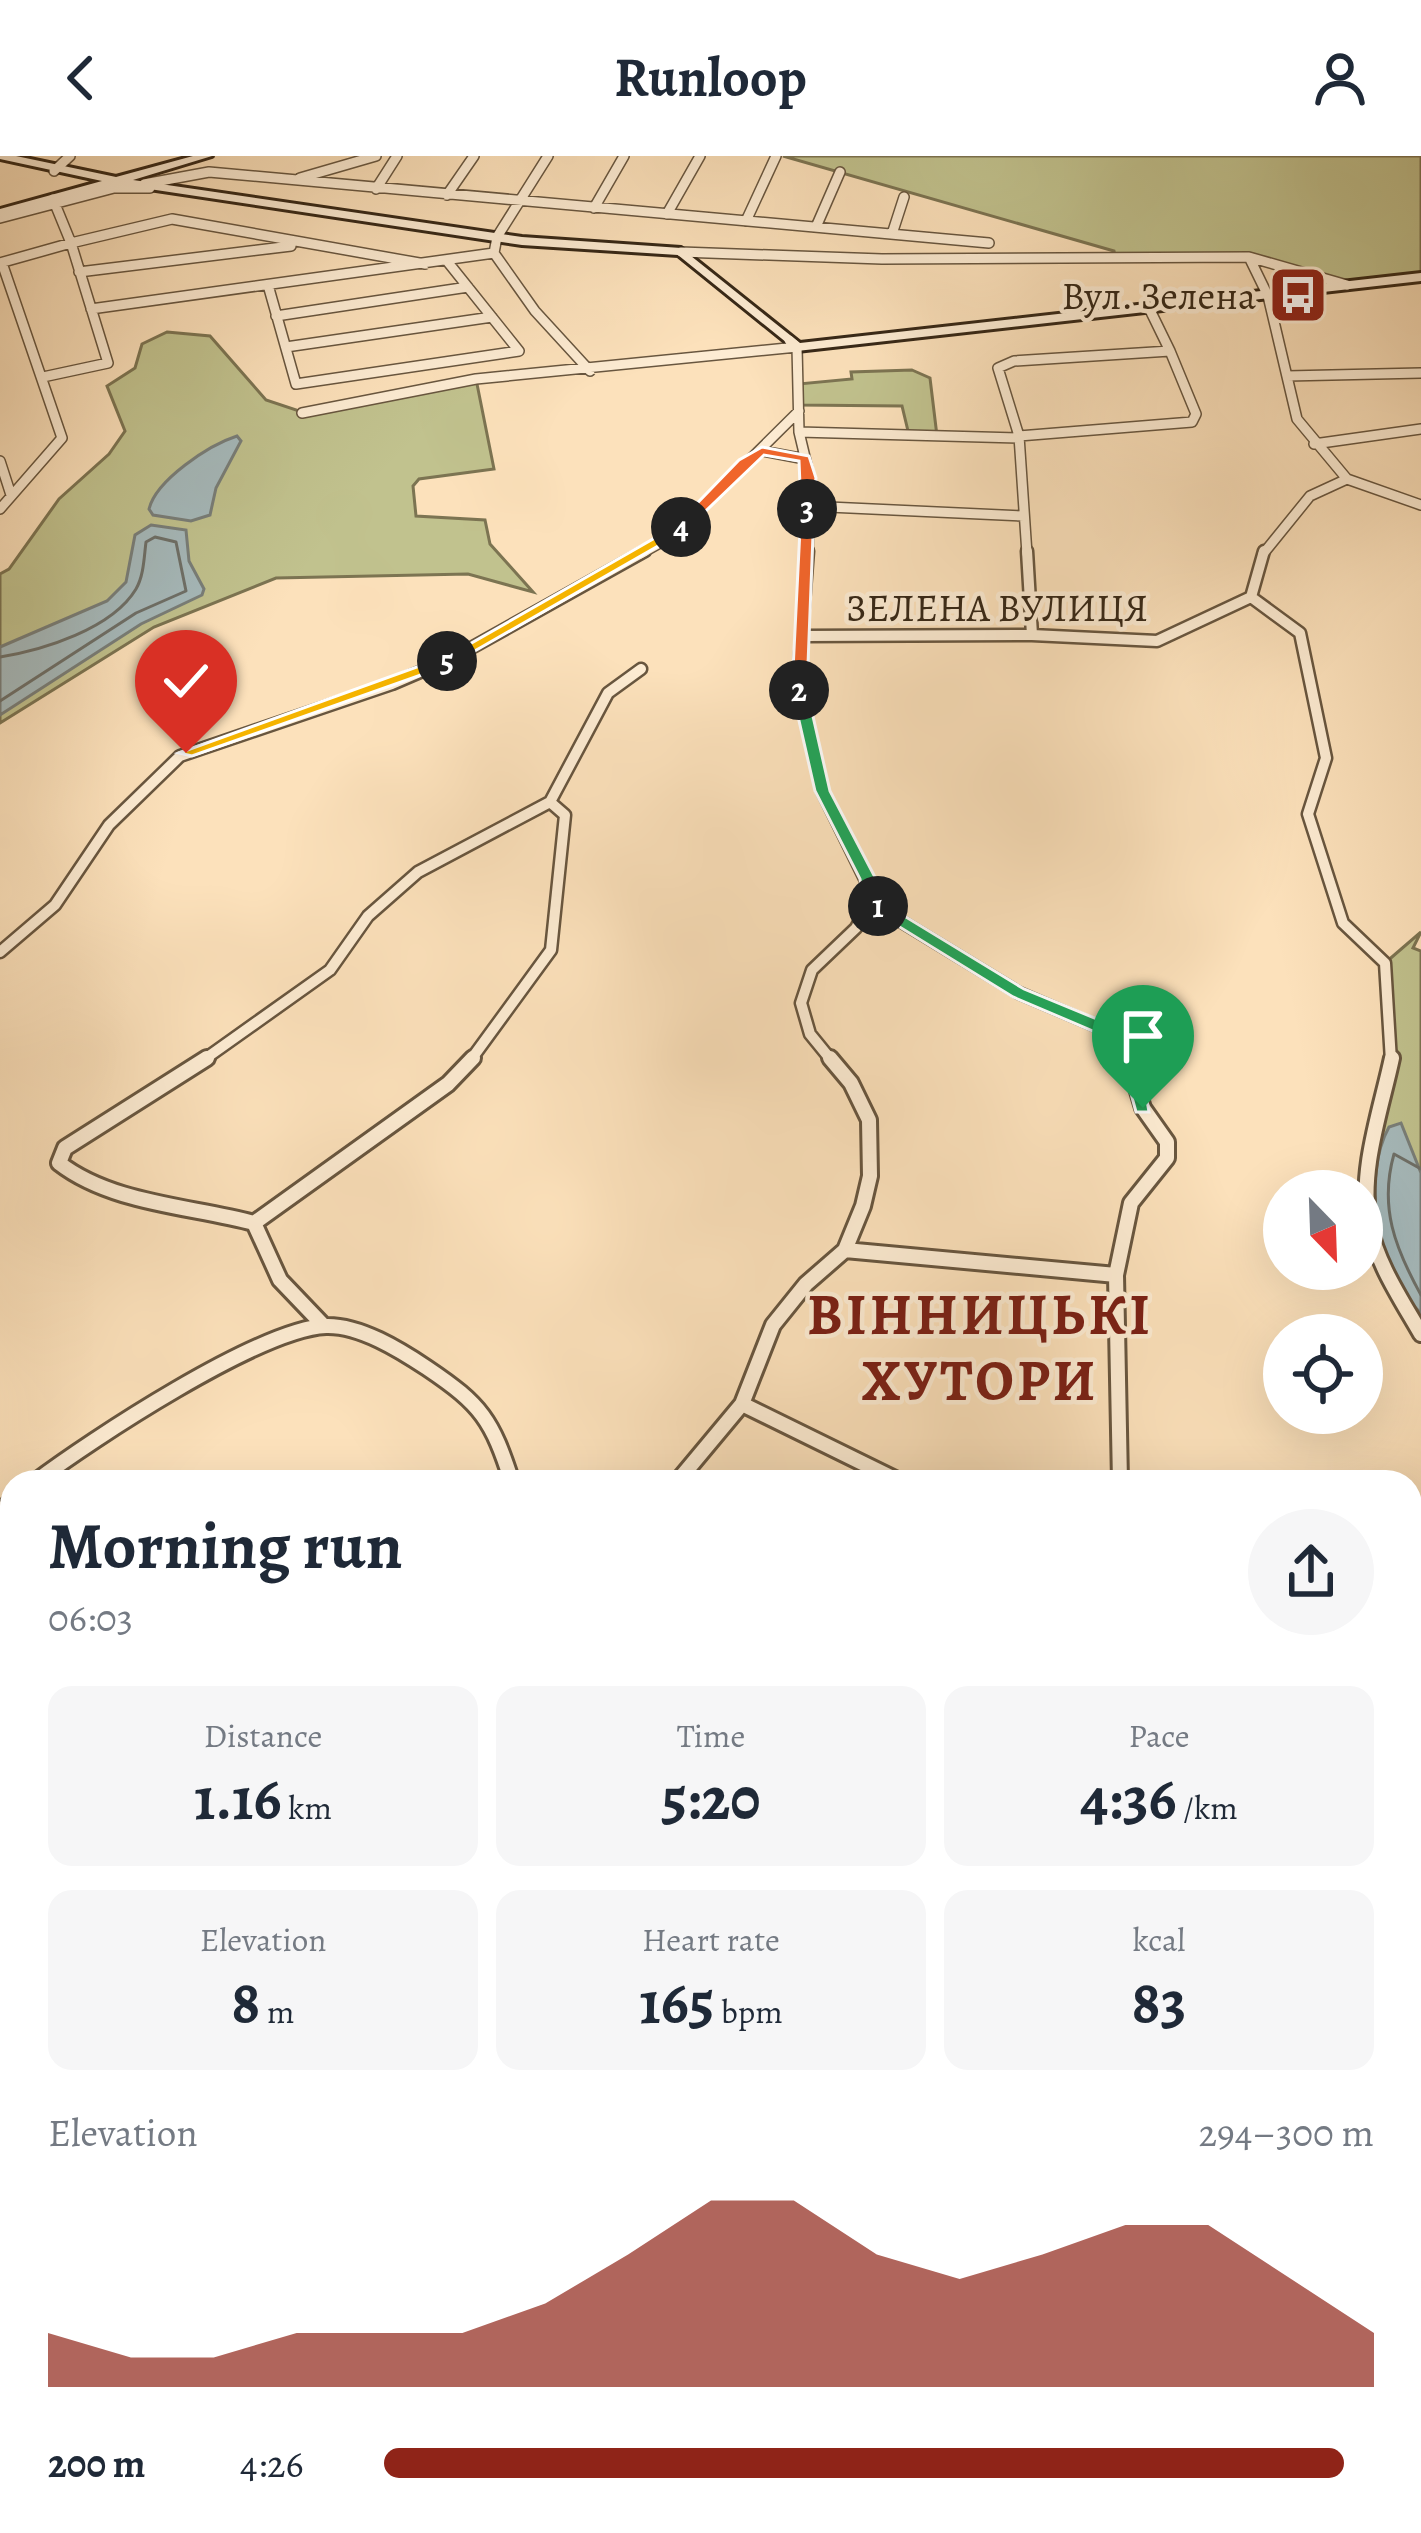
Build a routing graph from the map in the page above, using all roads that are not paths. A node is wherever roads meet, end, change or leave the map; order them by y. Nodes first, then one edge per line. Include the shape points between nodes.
1 (70, 156) edge
2 (206, 156) edge
3 (376, 156) edge
4 (397, 156) edge
5 (474, 156) edge
6 (548, 156) edge
7 (624, 156) edge
8 (700, 156) edge
9 (776, 156) edge
10 (3, 159) edge
11 (47, 169) junction
12 (840, 172) dead end
13 (117, 181) junction
14 (290, 181) junction
15 (145, 184) junction
16 (167, 188) junction
17 (376, 189) junction
18 (447, 195) junction
19 (904, 197) dead end
20 (54, 201) junction
21 (518, 202) junction
22 (594, 208) junction
23 (668, 214) junction
24 (0, 216) edge
25 (746, 221) junction
26 (816, 227) junction
27 (892, 234) junction
28 (497, 237) junction
29 (71, 243) junction
30 (989, 243) dead end
31 (308, 244) junction
32 (680, 252) junction
33 (494, 253) junction
34 (1249, 257) junction
35 (446, 261) junction
36 (1, 263) edge
37 (425, 263) junction
38 (79, 272) junction
39 (1421, 277) edge
40 (268, 285) junction
41 (1347, 285) junction
42 (468, 287) junction
43 (1268, 296) junction
44 (91, 309) junction
45 (1150, 310) junction
46 (277, 316) junction
47 (492, 317) junction
48 (797, 346) junction
49 (286, 347) junction
50 (1170, 351) junction
51 (590, 370) junction
52 (1421, 374) edge
53 (1287, 376) junction
54 (44, 377) junction
55 (799, 411) junction
56 (302, 412) dead end
57 (1421, 429) edge
58 (800, 432) junction
59 (1019, 437) junction
60 (1314, 444) junction
61 (762, 451) junction
62 (805, 458) junction
63 (0, 461) edge
64 (1347, 479) junction
65 (11, 495) junction
66 (1421, 505) edge
67 (807, 506) junction
68 (0, 509) edge
69 (1024, 516) junction
70 (1251, 597) junction
71 (1032, 635) junction
72 (805, 636) junction
73 (641, 669) dead end
74 (550, 802) junction
75 (872, 903) junction
76 (0, 952) edge
77 (254, 1223) junction
78 (845, 1250) junction
79 (1116, 1275) junction
80 (322, 1325) junction
81 (1421, 1334) edge
82 (742, 1404) junction
83 (52, 1470) edge
84 (508, 1470) edge
85 (687, 1470) edge
86 (877, 1470) edge
87 (1120, 1470) edge

1 - 11 street
2 - 13 street
3 - 14 street
4 - 17 street
5 - 18 street
6 - 21 street
7 - 22 street
8 - 23 street
9 - 25 street
10 - 11 street
11 - 13 street
12 - 26 street
13 - 15 street
13 - 20 street
14 - 15 street via 202,171
14 - 17 street
15 - 16 street
16 - 20 street via 121,187
16 - 28 street
17 - 18 street
18 - 21 street
19 - 27 street
20 - 24 street
20 - 29 street
21 - 22 street
21 - 28 street
22 - 23 street
23 - 25 street
25 - 26 street
26 - 27 street
27 - 30 street
28 - 32 street
28 - 33 street
29 - 31 street via 172,219
29 - 36 street
29 - 38 street
31 - 37 street
31 - 38 street
32 - 34 street
32 - 48 street
33 - 35 street
33 - 51 street
34 - 41 street
34 - 43 street
35 - 37 street
35 - 42 street
36 - 54 street
37 - 40 street
38 - 44 street
39 - 41 street
40 - 44 street
40 - 46 street
41 - 43 street
42 - 46 street
42 - 47 street
43 - 45 street
43 - 53 street
44 - 54 street via 108,363
45 - 48 street
45 - 50 street
46 - 49 street
47 - 49 street
47 - 49 street via 519,351 296,384
48 - 51 street
48 - 55 street
50 - 59 street via 1000,364
50 - 59 street via 1196,414 1192,422
51 - 56 street via 476,379
52 - 53 street
53 - 60 street via 1297,419
54 - 65 street via 62,438
55 - 58 street
55 - 61 street
57 - 60 street
58 - 59 street
58 - 62 street
59 - 69 street
60 - 64 street
61 - 62 street
61 - 76 street via 674,535 455,657 180,756 109,825 45,915
62 - 67 street
63 - 65 street
64 - 66 street
64 - 70 street via 1310,496 1265,548
65 - 68 street
67 - 69 street
67 - 72 street
69 - 71 street
70 - 71 street, ЗЕЛЕНА ВУЛИЦЯ via 1157,640
70 - 81 street via 1300,633 1326,758 1308,814 1343,923 1385,963 1393,1053 1367,1177 1369,1224
71 - 72 street, ЗЕЛЕНА ВУЛИЦЯ
72 - 75 street via 798,682 820,782
73 - 74 street via 606,696
74 - 77 street via 565,814 556,932 542,967 448,1084
74 - 77 street via 418,872 368,916 330,970 64,1148 58,1163 68,1174 133,1195
75 - 78 street via 812,970 801,1003 810,1034 851,1083 869,1120 868,1190
75 - 79 street via 1018,993 1123,1043 1167,1158 1131,1203
77 - 80 street via 288,1296
78 - 79 street
78 - 82 street via 782,1311
79 - 87 street
80 - 83 street via 278,1339 111,1428
80 - 84 street via 358,1329 464,1394 494,1429
82 - 85 street
82 - 86 street

